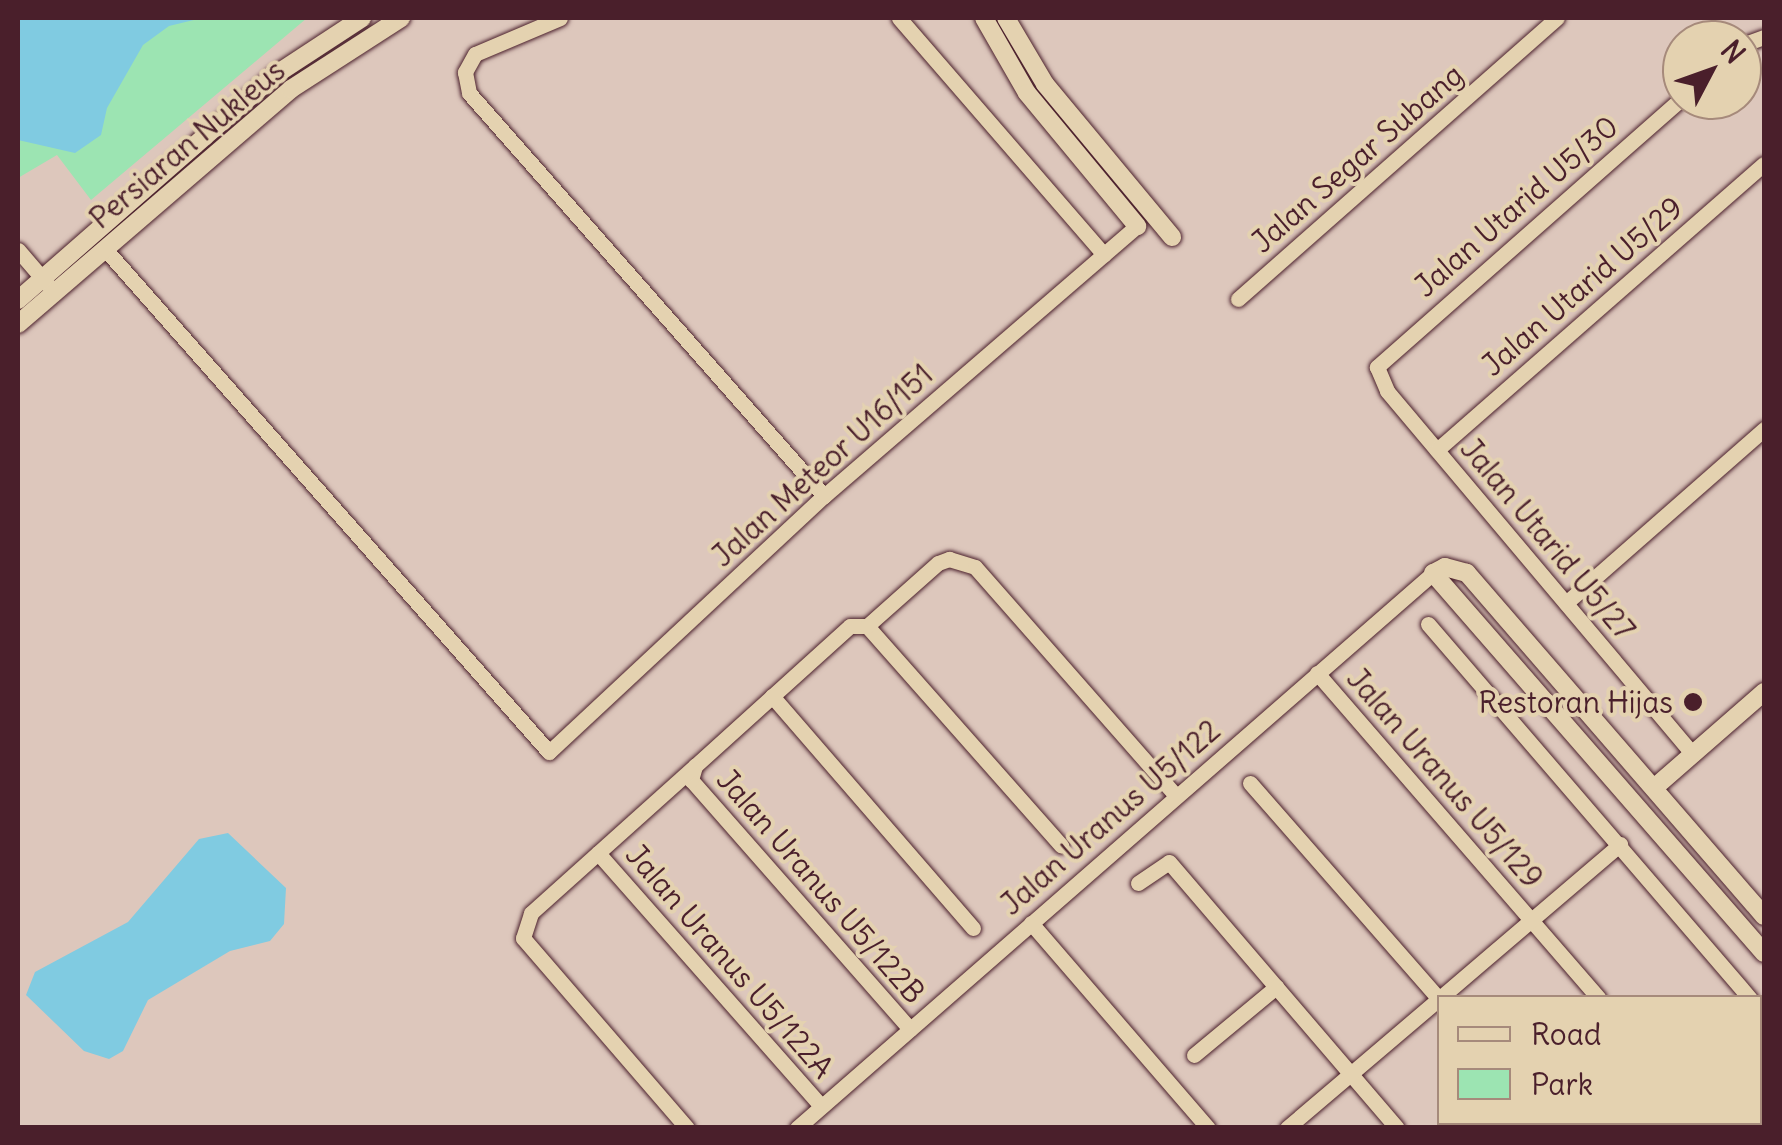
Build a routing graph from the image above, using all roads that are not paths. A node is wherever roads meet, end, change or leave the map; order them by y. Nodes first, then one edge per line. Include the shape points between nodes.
1 (362, 18) edge
2 (402, 18) edge
3 (560, 18) edge
4 (898, 18) edge
5 (984, 18) edge
6 (1006, 18) edge
7 (1557, 18) edge
8 (1662, 115) edge
9 (1764, 164) edge
10 (1137, 226) joint
11 (1172, 237) dead end
12 (105, 249) junction
13 (18, 250) edge
14 (1104, 255) junction
15 (48, 286) junction
16 (24, 297) edge
17 (1238, 299) dead end
18 (18, 324) edge
19 (1386, 356) joint
20 (1764, 429) edge
21 (1437, 450) junction
22 (824, 496) junction
23 (1433, 573) junction
24 (1566, 603) junction
25 (1428, 624) dead end
26 (867, 626) junction
27 (1317, 673) junction
28 (1532, 686) junction
29 (1764, 692) edge
30 (772, 696) junction
31 (1693, 754) junction
32 (693, 773) junction
33 (1250, 783) dead end
34 (1654, 788) junction
35 (1176, 796) junction
36 (1620, 844) junction
37 (1061, 845) dead end
38 (598, 852) junction
39 (1138, 883) dead end
40 (1764, 916) edge
41 (1531, 920) junction
42 (1030, 923) junction
43 (973, 928) dead end
44 (1744, 929) junction
45 (1764, 953) edge
46 (1276, 986) junction
47 (1444, 995) edge
48 (1596, 995) edge
49 (1747, 995) edge
50 (1437, 997) edge
51 (1437, 1001) edge
52 (910, 1029) junction
53 (1194, 1055) dead end
54 (1350, 1074) junction
55 (821, 1106) junction
56 (687, 1128) edge
57 (797, 1128) edge
58 (1208, 1128) edge
59 (1287, 1128) edge
60 (1397, 1128) edge

1 - 15 street, Persiaran Nukleus via 275,75
2 - 12 street, Persiaran Nukleus via 291,88
3 - 22 street via 475,54 465,72 469,92
4 - 14 street
5 - 10 street via 1027,94
6 - 11 street via 1045,84
7 - 17 street, Jalan Segar Subang
8 - 19 street, Jalan Utarid U5/30
9 - 21 street, Jalan Utarid U5/29
10 - 14 street, Jalan Meteor U16/151
12 - 15 street, Persiaran Nukleus
12 - 22 street, Jalan Meteor U16/151 via 549,752
13 - 15 street
14 - 22 street, Jalan Meteor U16/151
15 - 16 street, Persiaran Nukleus
16 - 18 street, Persiaran Nukleus
19 - 21 street, Jalan Utarid U5/27 via 1378,377
20 - 24 street
21 - 24 street, Jalan Utarid U5/27
23 - 27 street, Jalan Uranus U5/122
23 - 28 street
23 - 34 street via 1445,567 1467,573
24 - 31 street, Jalan Utarid U5/27
25 - 36 street
26 - 30 street, Jalan Uranus U5/122A via 850,626
26 - 35 street, Jalan Uranus U5/122A via 949,558 975,567
26 - 37 street
27 - 35 street, Jalan Uranus U5/122
27 - 41 street, Jalan Uranus U5/129
28 - 34 street via 1634,788
28 - 44 street
29 - 31 street
30 - 32 street, Jalan Uranus U5/122A
30 - 43 street
31 - 34 street
32 - 38 street, Jalan Uranus U5/122A
32 - 52 street, Jalan Uranus U5/122B
33 - 50 street
34 - 40 street
34 - 44 street via 1658,817
35 - 42 street, Jalan Uranus U5/122
36 - 41 street
36 - 49 street
38 - 55 street, Jalan Uranus U5/122A
38 - 56 street, Jalan Uranus U5/122A via 532,913 524,938
39 - 46 street via 1169,862
41 - 47 street
41 - 48 street, Jalan Uranus U5/129
42 - 52 street, Jalan Uranus U5/122
42 - 58 street
44 - 45 street
46 - 53 street
46 - 54 street
51 - 54 street
52 - 55 street, Jalan Uranus U5/122
54 - 59 street
54 - 60 street
55 - 57 street, Jalan Uranus U5/122

